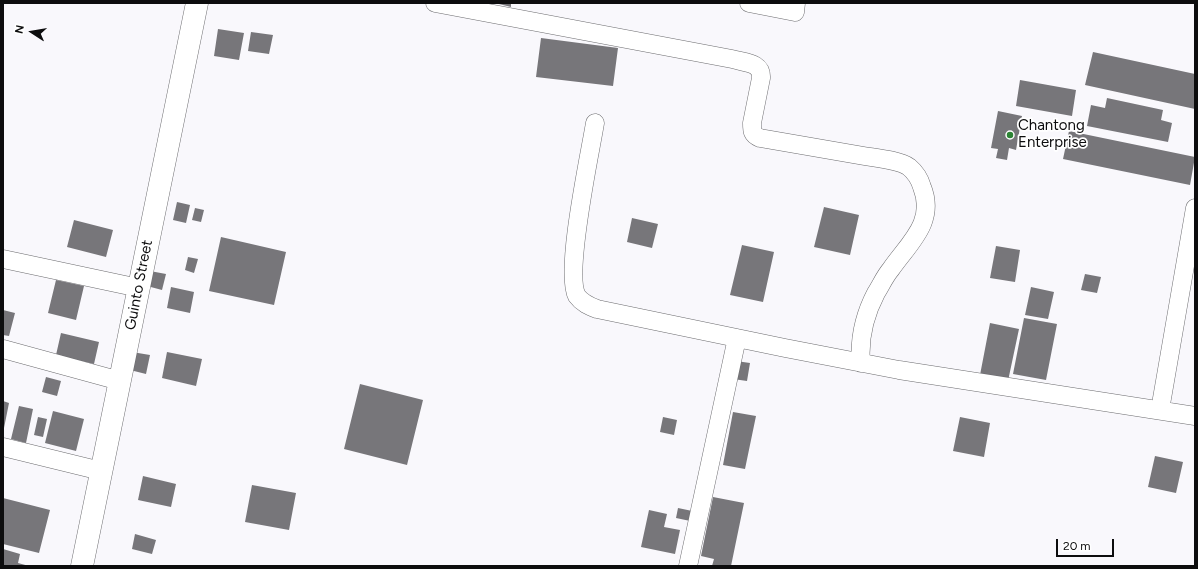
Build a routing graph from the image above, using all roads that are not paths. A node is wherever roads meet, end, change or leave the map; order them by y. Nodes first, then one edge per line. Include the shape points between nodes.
1 (196, 3) edge
2 (435, 3) edge
3 (749, 3) edge
4 (796, 3) edge
5 (595, 123) dead end
6 (1195, 208) edge
7 (3, 259) edge
8 (139, 288) junction
9 (737, 338) junction
10 (3, 349) edge
11 (861, 363) junction
12 (120, 380) junction
13 (1160, 410) junction
14 (1195, 416) edge
15 (3, 447) edge
16 (101, 471) junction
17 (82, 566) edge
18 (688, 566) edge

1 - 8 street, Guinto Street
2 - 11 street via 758,66 762,78 752,123 754,136 884,160 908,167 920,179 925,192 924,221 919,233 890,270 876,294 862,334
3 - 4 street via 795,12
5 - 9 street via 574,255 573,281 577,295 585,304 597,309
6 - 13 street
7 - 8 street
8 - 12 street, Guinto Street
9 - 11 street
9 - 18 street
10 - 12 street
11 - 13 street
12 - 16 street, Guinto Street
13 - 14 street
15 - 16 street
16 - 17 street, Guinto Street

